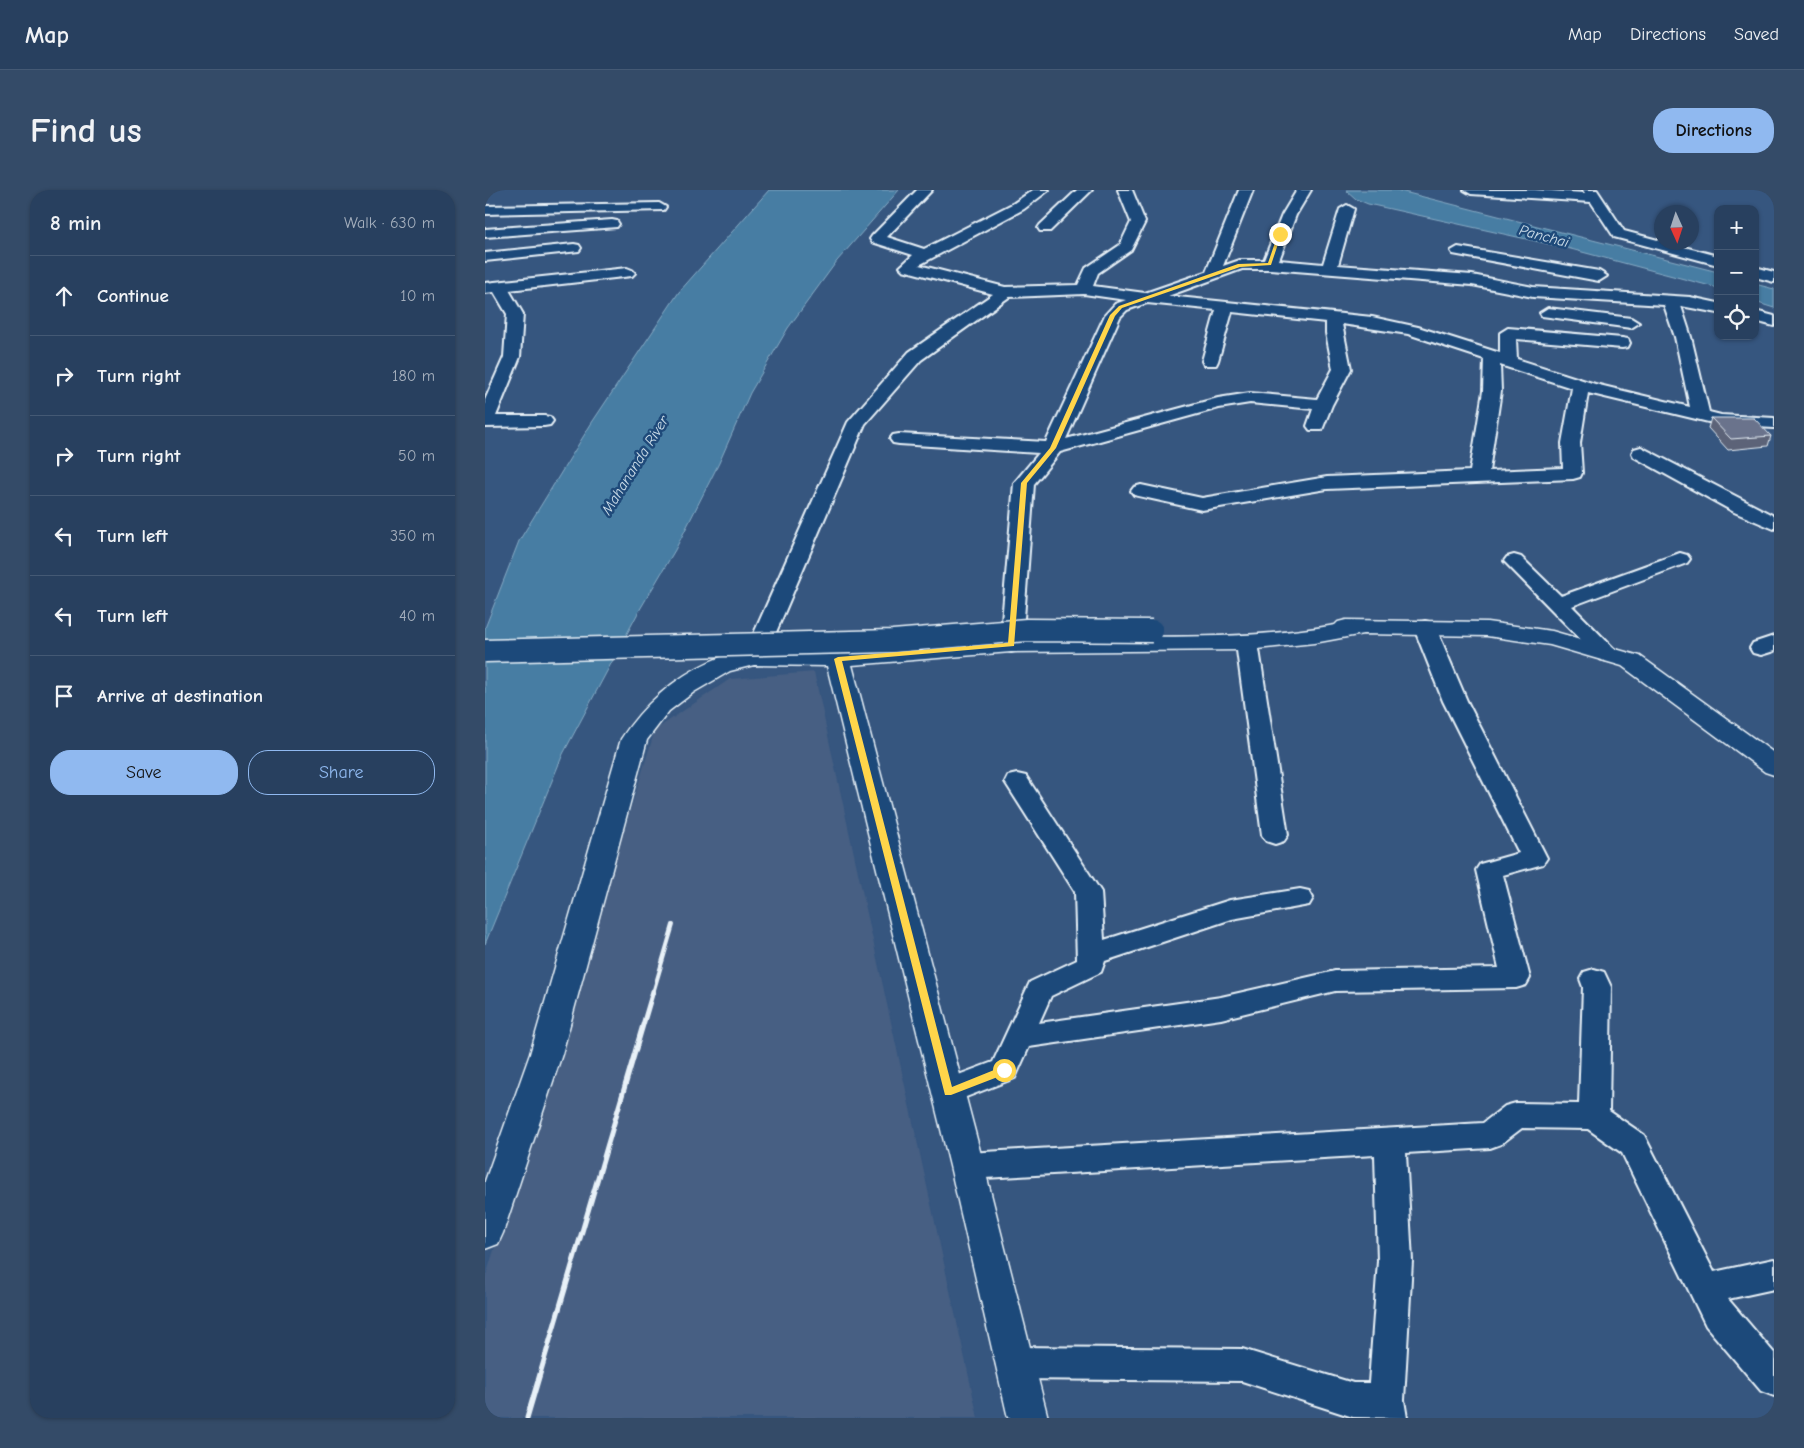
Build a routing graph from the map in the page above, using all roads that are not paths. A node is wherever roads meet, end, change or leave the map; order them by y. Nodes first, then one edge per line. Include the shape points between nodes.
1 (925, 190) edge
2 (1042, 190) edge
3 (1085, 190) edge
4 (1125, 190) edge
5 (1247, 190) edge
6 (1304, 190) edge
7 (1471, 190) edge
8 (547, 193) dead end
9 (1593, 194) edge
10 (659, 207) dead end
11 (534, 209) junction
12 (1347, 209) dead end
13 (486, 212) edge
14 (627, 224) dead end
15 (1045, 228) dead end
16 (485, 233) edge
17 (574, 248) dead end
18 (1458, 251) dead end
19 (924, 254) junction
20 (485, 257) edge
21 (1714, 260) edge
22 (1513, 261) junction
23 (1269, 264) junction
24 (1329, 269) junction
25 (627, 273) dead end
26 (1213, 273) junction
27 (1759, 273) edge
28 (1599, 276) dead end
29 (1774, 277) edge
30 (1497, 285) junction
31 (492, 288) edge
32 (1084, 289) junction
33 (1005, 292) junction
34 (1544, 292) junction
35 (1144, 298) junction
36 (1671, 301) junction
37 (1225, 307) junction
38 (1714, 307) edge
39 (1548, 313) junction
40 (1334, 318) junction
41 (1759, 318) edge
42 (1631, 322) dead end
43 (1773, 324) edge
44 (1554, 336) junction
45 (1622, 343) dead end
46 (1492, 356) junction
47 (1210, 361) dead end
48 (1509, 362) junction
49 (485, 371) edge
50 (506, 371) junction
51 (1581, 385) junction
52 (1323, 405) junction
53 (1701, 415) junction
54 (485, 421) edge
55 (544, 421) dead end
56 (1774, 423) edge
57 (1316, 426) dead end
58 (899, 439) dead end
59 (1053, 448) junction
60 (1641, 453) dead end
61 (1479, 477) junction
62 (1141, 490) dead end
63 (1774, 523) edge
64 (1681, 559) dead end
65 (1514, 561) dead end
66 (1557, 604) junction
67 (1364, 627) junction
68 (1425, 628) junction
69 (1247, 643) junction
70 (1011, 645) junction
71 (485, 651) edge
72 (1608, 654) junction
73 (754, 658) junction
74 (838, 659) junction
75 (1774, 766) edge
76 (1017, 782) dead end
77 (1275, 835) dead end
78 (1300, 898) dead end
79 (1091, 955) junction
80 (1594, 979) dead end
81 (1019, 1037) junction
82 (948, 1092) junction
83 (1594, 1117) junction
84 (1389, 1140) junction
85 (967, 1166) junction
86 (485, 1233) edge
87 (1774, 1274) edge
88 (1706, 1290) junction
89 (1014, 1363) junction
90 (1774, 1379) edge
91 (1387, 1409) edge
92 (1028, 1418) edge

1 - 19 street via 877,239
2 - 19 street via 1019,206
3 - 15 street
4 - 32 street via 1139,222 1126,247 1091,271
5 - 26 street
6 - 23 street via 1289,215
7 - 9 street
8 - 11 street
9 - 21 street via 1619,234
10 - 11 street
11 - 13 street
12 - 24 street
14 - 16 street
17 - 20 street
18 - 22 street
19 - 33 street via 908,267
22 - 28 street
22 - 30 street
23 - 24 street
23 - 26 street via 1239,265
24 - 30 street via 1472,280
25 - 31 street
26 - 35 street
27 - 29 street
30 - 34 street
31 - 50 street via 515,314 512,357
32 - 33 street
32 - 35 street
33 - 73 street via 915,356 857,422
34 - 36 street
34 - 39 street
35 - 37 street
35 - 59 street via 1121,307 1113,315
36 - 38 street
36 - 53 street
37 - 40 street
37 - 47 street
39 - 42 street
39 - 44 street
40 - 46 street via 1412,330
40 - 52 street via 1342,369
41 - 43 street
44 - 45 street
44 - 48 street via 1508,333
46 - 48 street
46 - 61 street via 1492,391
48 - 51 street
49 - 50 street
50 - 54 street
51 - 53 street
51 - 61 street via 1571,443 1573,473
52 - 57 street
52 - 59 street via 1250,398 1219,403
53 - 56 street via 1721,420
54 - 55 street
58 - 59 street
59 - 70 street via 1024,483
60 - 63 street
61 - 62 street via 1327,484 1202,504
64 - 66 street
65 - 66 street
66 - 72 street
67 - 68 street
67 - 69 street
67 - 71 street, bridge via 1027,630 893,641
68 - 72 street via 1487,629 1552,638
68 - 81 street via 1455,701 1535,858 1489,870 1516,978 1335,980 1221,1008
69 - 70 street
69 - 77 street
70 - 74 street
72 - 75 street via 1631,661
73 - 74 street
73 - 86 street via 721,666 685,687 660,706 634,740 546,1054
74 - 82 street
76 - 79 street via 1087,892
78 - 79 street via 1231,910
79 - 81 street via 1091,965 1040,989
80 - 83 street via 1597,987
81 - 82 street via 1004,1070
82 - 85 street
83 - 84 street via 1516,1115 1490,1135
83 - 88 street via 1633,1144
84 - 85 street
84 - 91 street via 1395,1261
85 - 89 street
87 - 88 street
88 - 90 street via 1718,1314
89 - 91 street via 1242,1364
89 - 92 street

